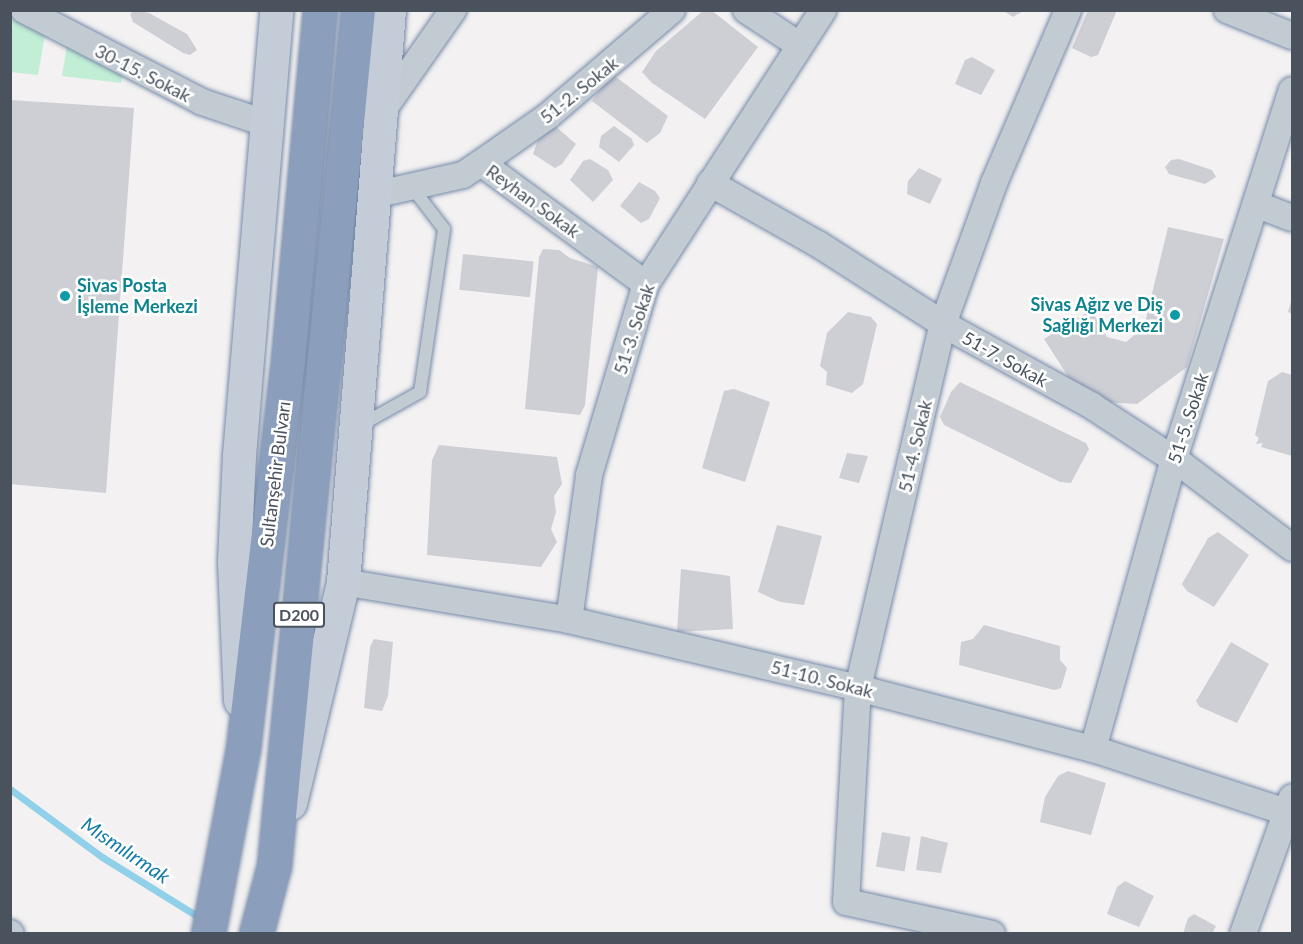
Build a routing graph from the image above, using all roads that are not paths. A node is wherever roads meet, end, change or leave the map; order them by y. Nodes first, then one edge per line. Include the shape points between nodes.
1 (24, 10) edge
2 (276, 10) edge
3 (320, 10) edge
4 (358, 10) edge
5 (389, 10) edge
6 (453, 10) edge
7 (672, 10) edge
8 (746, 10) edge
9 (823, 10) edge
10 (1068, 10) edge
11 (1227, 10) edge
12 (1293, 36) edge
13 (799, 45) junction
14 (1293, 90) edge
15 (381, 113) junction
16 (268, 124) junction
17 (480, 163) junction
18 (710, 183) junction
19 (411, 186) junction
20 (374, 195) junction
21 (1258, 205) junction
22 (1293, 218) edge
23 (646, 284) junction
24 (943, 324) junction
25 (358, 427) junction
26 (1174, 459) junction
27 (1293, 548) edge
28 (343, 582) junction
29 (569, 620) junction
30 (858, 688) junction
31 (243, 749) junction
32 (1093, 749) junction
33 (1291, 807) edge
34 (274, 866) junction
35 (208, 933) edge
36 (256, 933) edge
37 (992, 933) edge
38 (1244, 933) edge

1 - 16 street, 30-15. Sokak via 202,102
2 - 16 main road
3 - 31 highway, Sultanşehir Bulvarı / D200 via 288,360
4 - 34 highway, Sultanşehir Bulvarı / D200
5 - 15 main road
6 - 15 street
7 - 17 street, 51-2. Sokak via 548,116
8 - 13 street
9 - 13 street, 51-3. Sokak
10 - 24 street, 51-4. Sokak via 994,183
11 - 12 street
13 - 18 street, 51-3. Sokak
14 - 21 street, 51-5. Sokak
15 - 20 main road
16 - 31 main road via 235,530
17 - 19 street, Reyhan Sokak via 463,175
17 - 23 street, Reyhan Sokak
18 - 23 street, 51-3. Sokak
18 - 24 street, 51-7. Sokak via 818,244
19 - 20 street, Reyhan Sokak
19 - 25 lane via 444,229 420,392
20 - 25 main road
21 - 22 street
21 - 26 street, 51-5. Sokak
23 - 29 street, 51-3. Sokak via 589,475
24 - 26 street, 51-7. Sokak via 1092,406
24 - 30 street, 51-4. Sokak
25 - 28 main road
26 - 27 street, 51-7. Sokak
26 - 32 street, 51-5. Sokak
28 - 29 street, 51-10. Sokak
28 - 34 main road
29 - 30 street, 51-10. Sokak
30 - 32 street, 51-10. Sokak
30 - 37 street, 51-4. Sokak via 846,902
31 - 35 highway, Sultanşehir Bulvarı / D200
32 - 33 street, 51-10. Sokak
33 - 38 street
34 - 36 highway, Sultanşehir Bulvarı / D200

